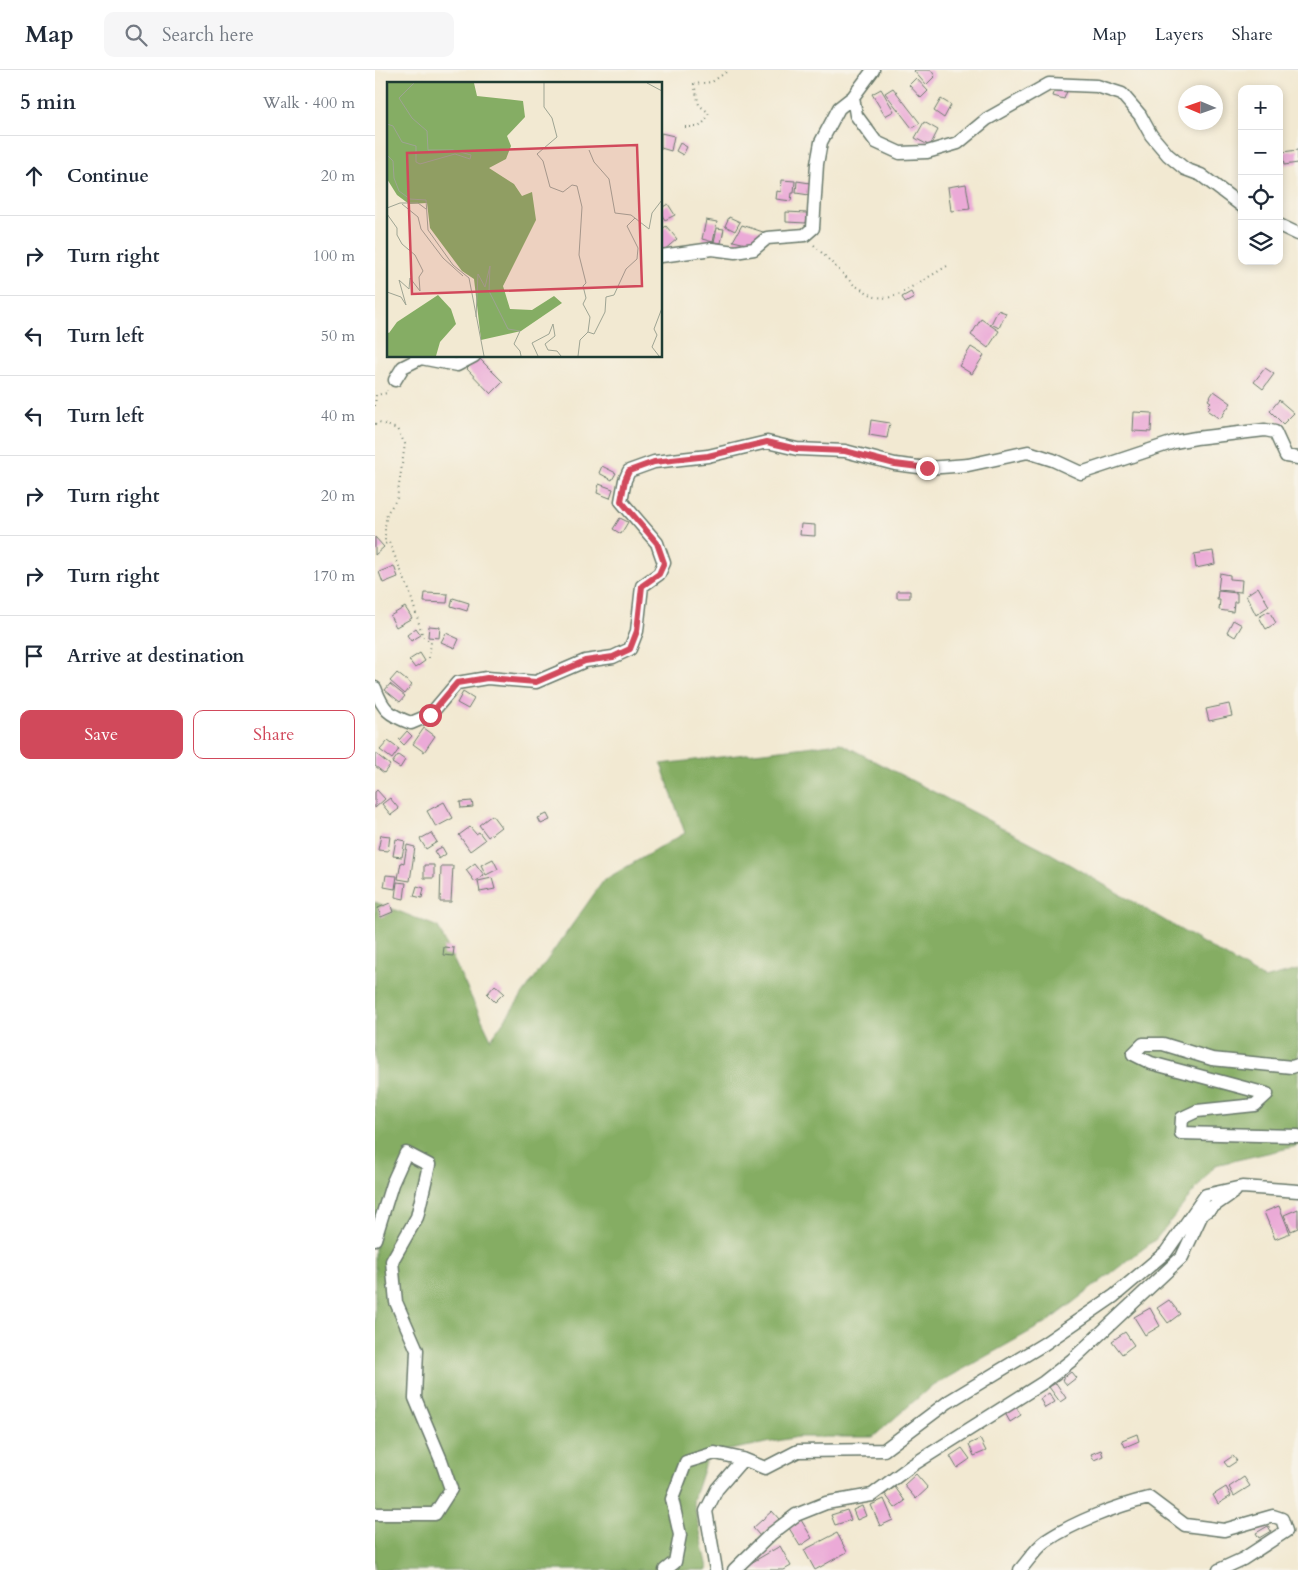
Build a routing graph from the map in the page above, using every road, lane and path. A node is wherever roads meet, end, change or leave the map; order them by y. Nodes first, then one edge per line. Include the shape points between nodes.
1 (729, 70) edge
2 (873, 70) edge
3 (853, 98) junction
4 (685, 127) dead end
5 (1238, 203) edge
6 (1283, 227) edge
7 (1298, 234) edge
8 (805, 236) junction
9 (663, 256) edge
10 (949, 265) dead end
11 (421, 358) edge
12 (421, 358) edge
13 (470, 358) edge
14 (395, 380) joint
15 (375, 406) edge
16 (375, 424) edge
17 (1298, 458) edge
18 (429, 658) dead end
19 (375, 688) edge
20 (1298, 1065) edge
21 (1298, 1136) edge
22 (1242, 1187) junction
23 (1298, 1191) edge
24 (375, 1239) edge
25 (743, 1459) junction
26 (375, 1514) edge
27 (665, 1570) edge
28 (716, 1570) edge
29 (733, 1570) edge
30 (1020, 1570) edge
31 (1219, 1570) edge

1 - 4 path via 712,82 694,84 699,104 709,113 699,127
2 - 3 street
3 - 5 street via 856,115 876,142 899,153 927,152 958,143 987,119 1049,84 1097,86 1122,94 1168,155
3 - 8 street via 839,108 821,142 813,228
6 - 7 street
8 - 9 street via 767,238 755,250 712,249
8 - 10 path via 854,285 875,297 897,296
11 - 14 street via 403,367
12 - 13 street via 457,365
14 - 15 path via 387,382 387,393 376,395
16 - 18 path via 379,422 397,429 405,444 397,499 387,513 385,544 389,542 406,582 423,637 431,642
17 - 19 street via 1287,456 1275,432 1265,430 1174,442 1081,473 1028,452 967,466 927,468 895,464 845,451 797,449 767,442 708,456 654,462 629,471 621,501 657,543 664,563 659,574 642,586 637,631 630,649 613,657 585,661 536,682 487,678 457,683 430,715 411,723 393,716 381,704
20 - 21 street via 1212,1059 1163,1044 1143,1044 1133,1054 1151,1063 1267,1094 1255,1105 1197,1111 1182,1118 1181,1133
22 - 23 street
22 - 25 street via 1206,1194 1166,1252 1114,1296 1044,1344 948,1402 884,1450 798,1451 765,1468
22 - 29 street via 1202,1214 1182,1257 1044,1382 911,1466 872,1495 826,1503 795,1515
24 - 26 street via 392,1184 406,1153 429,1165 417,1217 392,1261 396,1302 417,1350 415,1398 451,1489 435,1514
25 - 27 street via 715,1453 686,1462 672,1499 680,1535 675,1562
25 - 28 street via 717,1489 706,1511
30 - 31 street via 1044,1542 1124,1504 1149,1498 1185,1525 1224,1530 1273,1516 1282,1519 1286,1531 1243,1559

